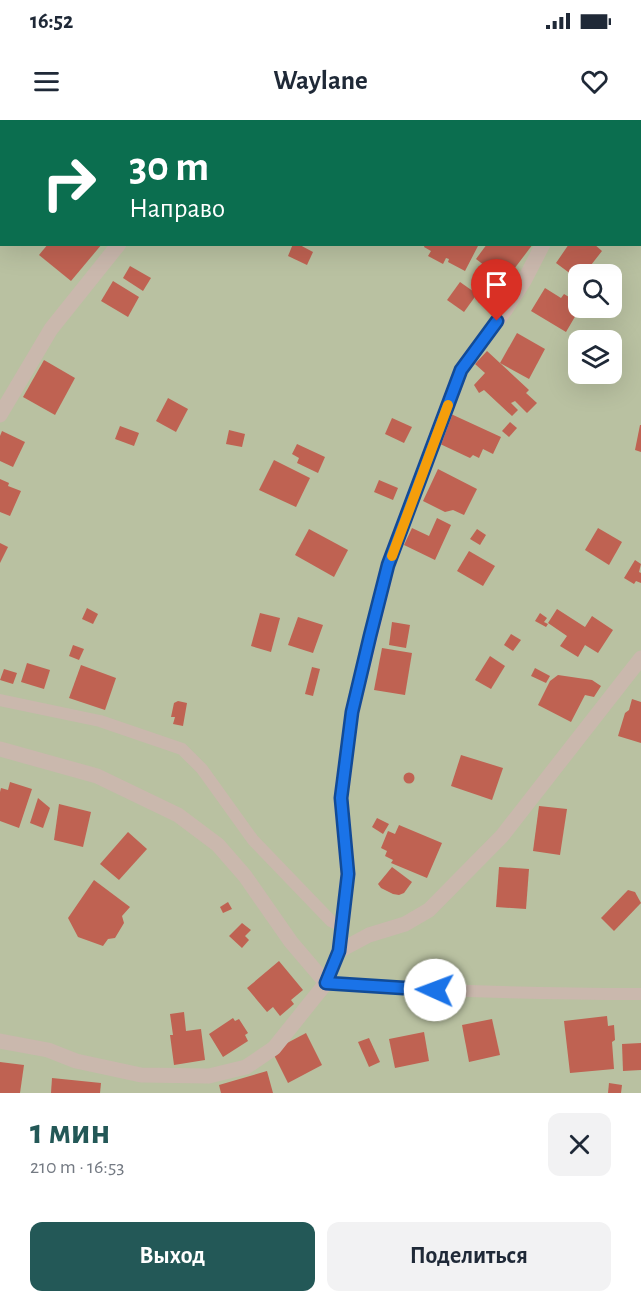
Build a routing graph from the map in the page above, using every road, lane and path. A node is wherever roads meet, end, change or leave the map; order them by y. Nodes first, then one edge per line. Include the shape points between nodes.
1 (117, 246) edge
2 (542, 246) edge
3 (0, 415) edge
4 (641, 658) edge
5 (0, 700) edge
6 (0, 749) edge
7 (342, 926) junction
8 (339, 951) junction
9 (326, 983) junction
10 (641, 994) edge
11 (0, 1041) edge

1 - 3 street via 51,329
2 - 7 street via 506,309 461,370 388,565 352,712 341,798 348,874
4 - 8 street via 502,836 429,910
5 - 7 lane via 100,721 182,749 202,769 253,840 331,921
6 - 9 street via 96,776 178,815 218,845
7 - 8 street
8 - 9 street
9 - 10 lane via 473,992
9 - 11 street via 274,1048 246,1067 209,1076 141,1075

